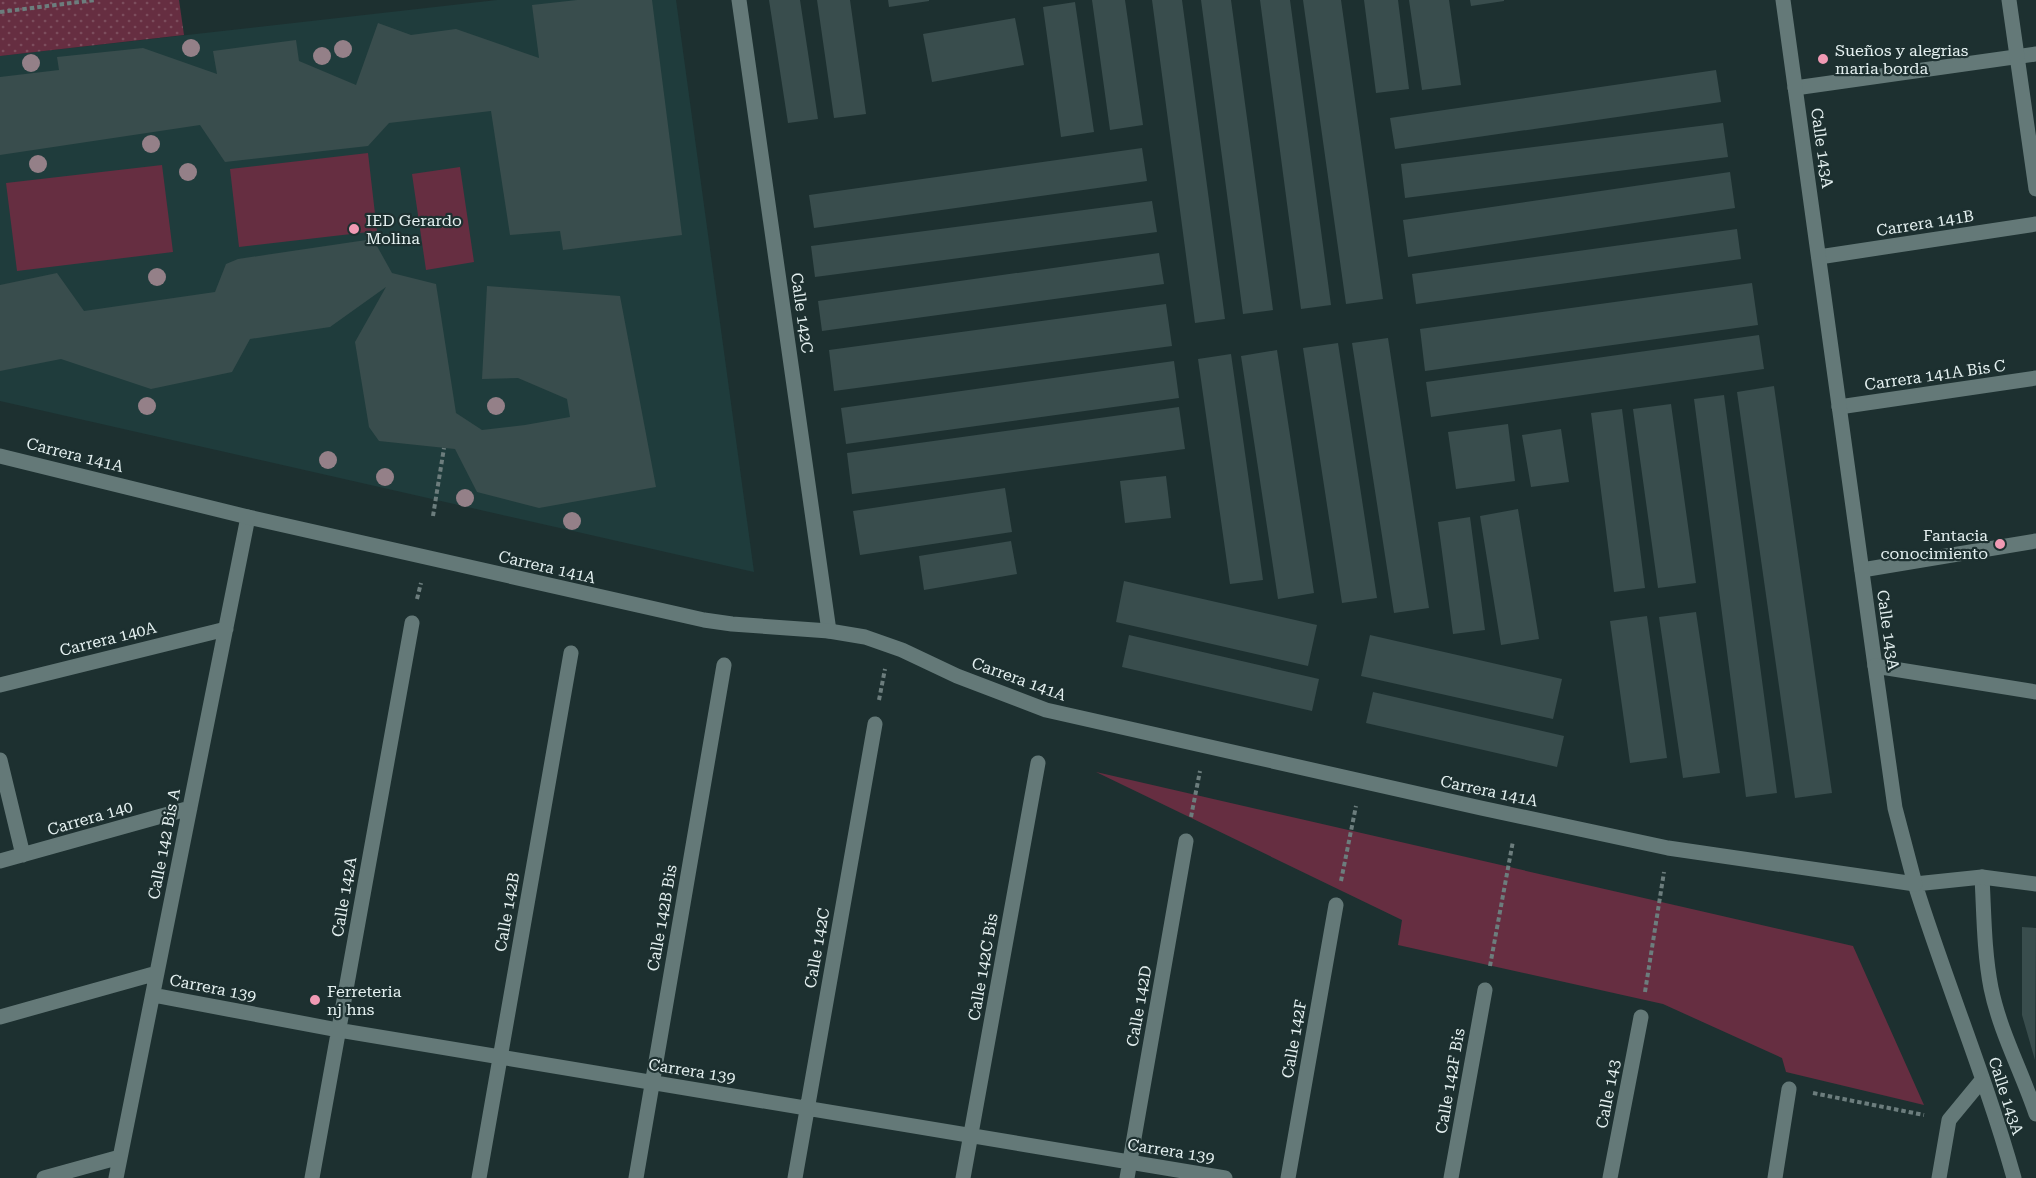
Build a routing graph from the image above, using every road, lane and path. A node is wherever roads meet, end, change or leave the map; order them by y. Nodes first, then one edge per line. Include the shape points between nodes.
1 (95, 0) edge
2 (739, 0) edge
3 (1783, 0) edge
4 (2009, 0) edge
5 (0, 12) edge
6 (2036, 54) edge
7 (2017, 56) junction
8 (1795, 88) junction
9 (2036, 189) edge
10 (2036, 224) edge
11 (1819, 257) junction
12 (2036, 378) edge
13 (1839, 407) junction
14 (444, 448) dead end
15 (0, 456) edge
16 (433, 516) dead end
17 (248, 517) junction
18 (2036, 541) edge
19 (427, 558) junction
20 (1862, 570) junction
21 (412, 623) joint
22 (226, 629) junction
23 (829, 631) junction
24 (889, 645) junction
25 (571, 653) dead end
26 (723, 665) dead end
27 (1875, 666) junction
28 (0, 684) edge
29 (2036, 692) edge
30 (875, 724) joint
31 (1205, 747) junction
32 (0, 760) edge
33 (1038, 763) dead end
34 (1361, 781) junction
35 (189, 808) junction
36 (1518, 816) junction
37 (1186, 841) joint
38 (1668, 848) junction
39 (23, 855) junction
40 (0, 861) edge
41 (1982, 877) junction
42 (1915, 884) junction
43 (2036, 884) edge
44 (1336, 905) joint
45 (157, 973) junction
46 (1485, 990) joint
47 (153, 995) junction
48 (0, 1017) edge
49 (1641, 1017) joint
50 (338, 1030) junction
51 (500, 1057) junction
52 (1982, 1080) junction
53 (652, 1082) junction
54 (1789, 1089) joint
55 (808, 1108) junction
56 (2036, 1114) edge
57 (1949, 1120) junction
58 (971, 1135) junction
59 (120, 1157) junction
60 (1129, 1162) junction
61 (44, 1178) edge
62 (116, 1178) edge
63 (312, 1178) edge
64 (479, 1178) edge
65 (636, 1178) edge
66 (795, 1178) edge
67 (963, 1178) edge
68 (1127, 1178) edge
69 (1226, 1178) edge
70 (1288, 1178) edge
71 (1451, 1178) edge
72 (1610, 1178) edge
73 (1775, 1178) edge
74 (1939, 1178) edge
75 (2014, 1178) edge

1 - 5 path
2 - 23 street, Calle 142C
3 - 8 street, Calle 143A
4 - 7 street
6 - 7 street
7 - 8 street
7 - 9 street
8 - 11 street, Calle 143A
10 - 11 street, Carrera 141B
11 - 13 street, Calle 143A
12 - 13 street, Carrera 141A Bis C
13 - 20 street, Calle 143A
14 - 16 path
15 - 17 street, Carrera 141A
17 - 19 street, Carrera 141A
17 - 22 street, Calle 142 Bis A
18 - 20 street
19 - 21 path
19 - 23 street, Carrera 141A via 704,620
20 - 27 street, Calle 143A
21 - 50 street, Calle 142A
22 - 28 street, Carrera 140A
22 - 35 street, Calle 142 Bis A
23 - 24 street, Carrera 141A
24 - 30 path
24 - 31 street, Carrera 141A via 1046,710
25 - 51 street, Calle 142B
26 - 53 street, Calle 142B Bis
27 - 29 street
27 - 42 street, Calle 143A via 1895,808
30 - 55 street, Calle 142C
31 - 34 street, Carrera 141A
31 - 37 path
32 - 39 street
33 - 58 street, Calle 142C Bis
34 - 36 street, Carrera 141A
34 - 44 path
35 - 39 street, Carrera 140
35 - 45 street, Calle 142 Bis A
36 - 38 street, Carrera 141A
36 - 46 path
37 - 60 street, Calle 142D
38 - 42 street, Carrera 141A
38 - 49 path
39 - 40 street, Carrera 140
41 - 42 street, Carrera 141A
41 - 43 street, Carrera 141A
41 - 56 street via 1992,988
42 - 52 street, Calle 143A
44 - 70 street, Calle 142F
45 - 47 street, Calle 142 Bis A
45 - 48 street, Carrera 139
46 - 71 street, Calle 142F Bis
47 - 50 street, Carrera 139
47 - 59 street, Calle 142 Bis A
49 - 72 street, Calle 143
50 - 51 street, Carrera 139
50 - 63 street, Calle 142A
51 - 53 street, Carrera 139
51 - 64 street, Calle 142B
52 - 57 street
52 - 75 street, Calle 143A
53 - 55 street, Carrera 139
53 - 65 street, Calle 142B Bis
54 - 57 path
54 - 73 street
55 - 58 street, Carrera 139
55 - 66 street, Calle 142C
57 - 74 street
58 - 60 street, Carrera 139
58 - 67 street, Calle 142C Bis
59 - 61 street
59 - 62 street, Calle 142 Bis A
60 - 68 street, Calle 142D
60 - 69 street, Carrera 139

